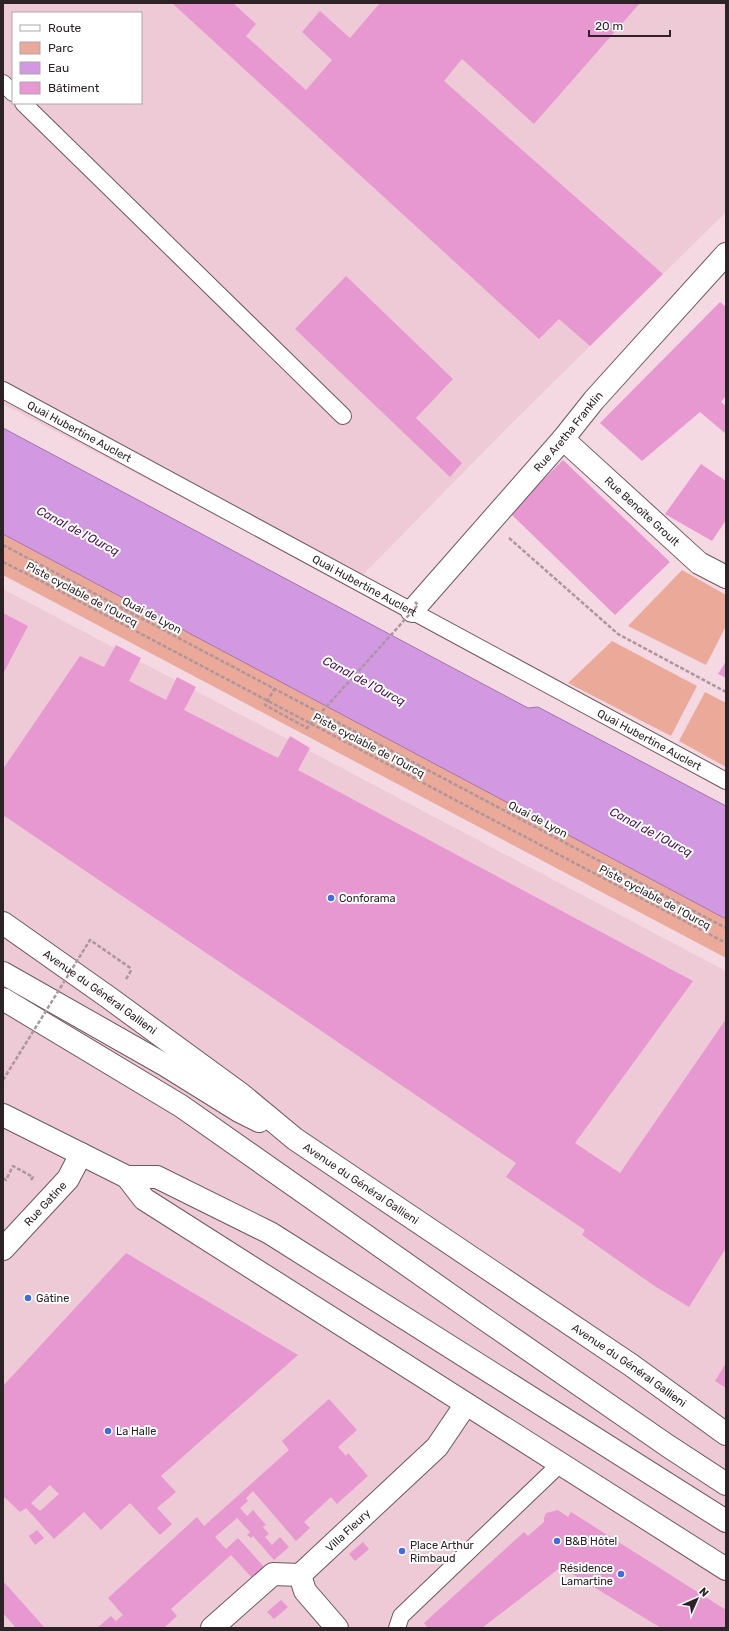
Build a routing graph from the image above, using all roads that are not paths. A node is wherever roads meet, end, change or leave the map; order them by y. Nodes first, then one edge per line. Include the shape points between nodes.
1 (3, 83) edge
2 (12, 92) edge
3 (24, 104) edge
4 (724, 260) edge
5 (3, 390) edge
6 (343, 416) dead end
7 (563, 439) junction
8 (726, 577) edge
9 (414, 607) junction
10 (726, 781) edge
11 (3, 923) edge
12 (3, 973) edge
13 (3, 999) edge
14 (3, 1115) edge
15 (296, 1139) junction
16 (81, 1154) junction
17 (127, 1177) junction
18 (3, 1248) edge
19 (466, 1404) junction
20 (726, 1434) edge
21 (560, 1464) junction
22 (726, 1484) edge
23 (726, 1521) edge
24 (726, 1569) edge
25 (300, 1575) junction
26 (212, 1628) edge
27 (337, 1628) edge
28 (397, 1628) edge

1 - 2 lane
3 - 6 lane
4 - 7 main road, Rue Aretha Franklin via 594,400
5 - 9 lane, Quai Hubertine Auclert
7 - 8 main road, Rue Benoîte Groult via 699,563
7 - 9 main road, Rue Aretha Franklin
9 - 10 lane, Quai Hubertine Auclert
11 - 15 main road, Avenue du Général Gallieni via 242,1095
12 - 15 main road via 165,1065 239,1111
13 - 22 main road via 181,1106 480,1316
14 - 16 main road
15 - 20 main road, Avenue du Général Gallieni via 631,1365
16 - 17 main road
16 - 18 main road, Rue Gatine via 68,1179
17 - 19 main road via 144,1199
17 - 23 main road via 158,1177 270,1232
19 - 21 main road
19 - 25 main road, Villa Fleury via 437,1447
21 - 24 main road
21 - 28 lane via 401,1616
25 - 26 main road via 274,1574
25 - 27 main road via 305,1591

